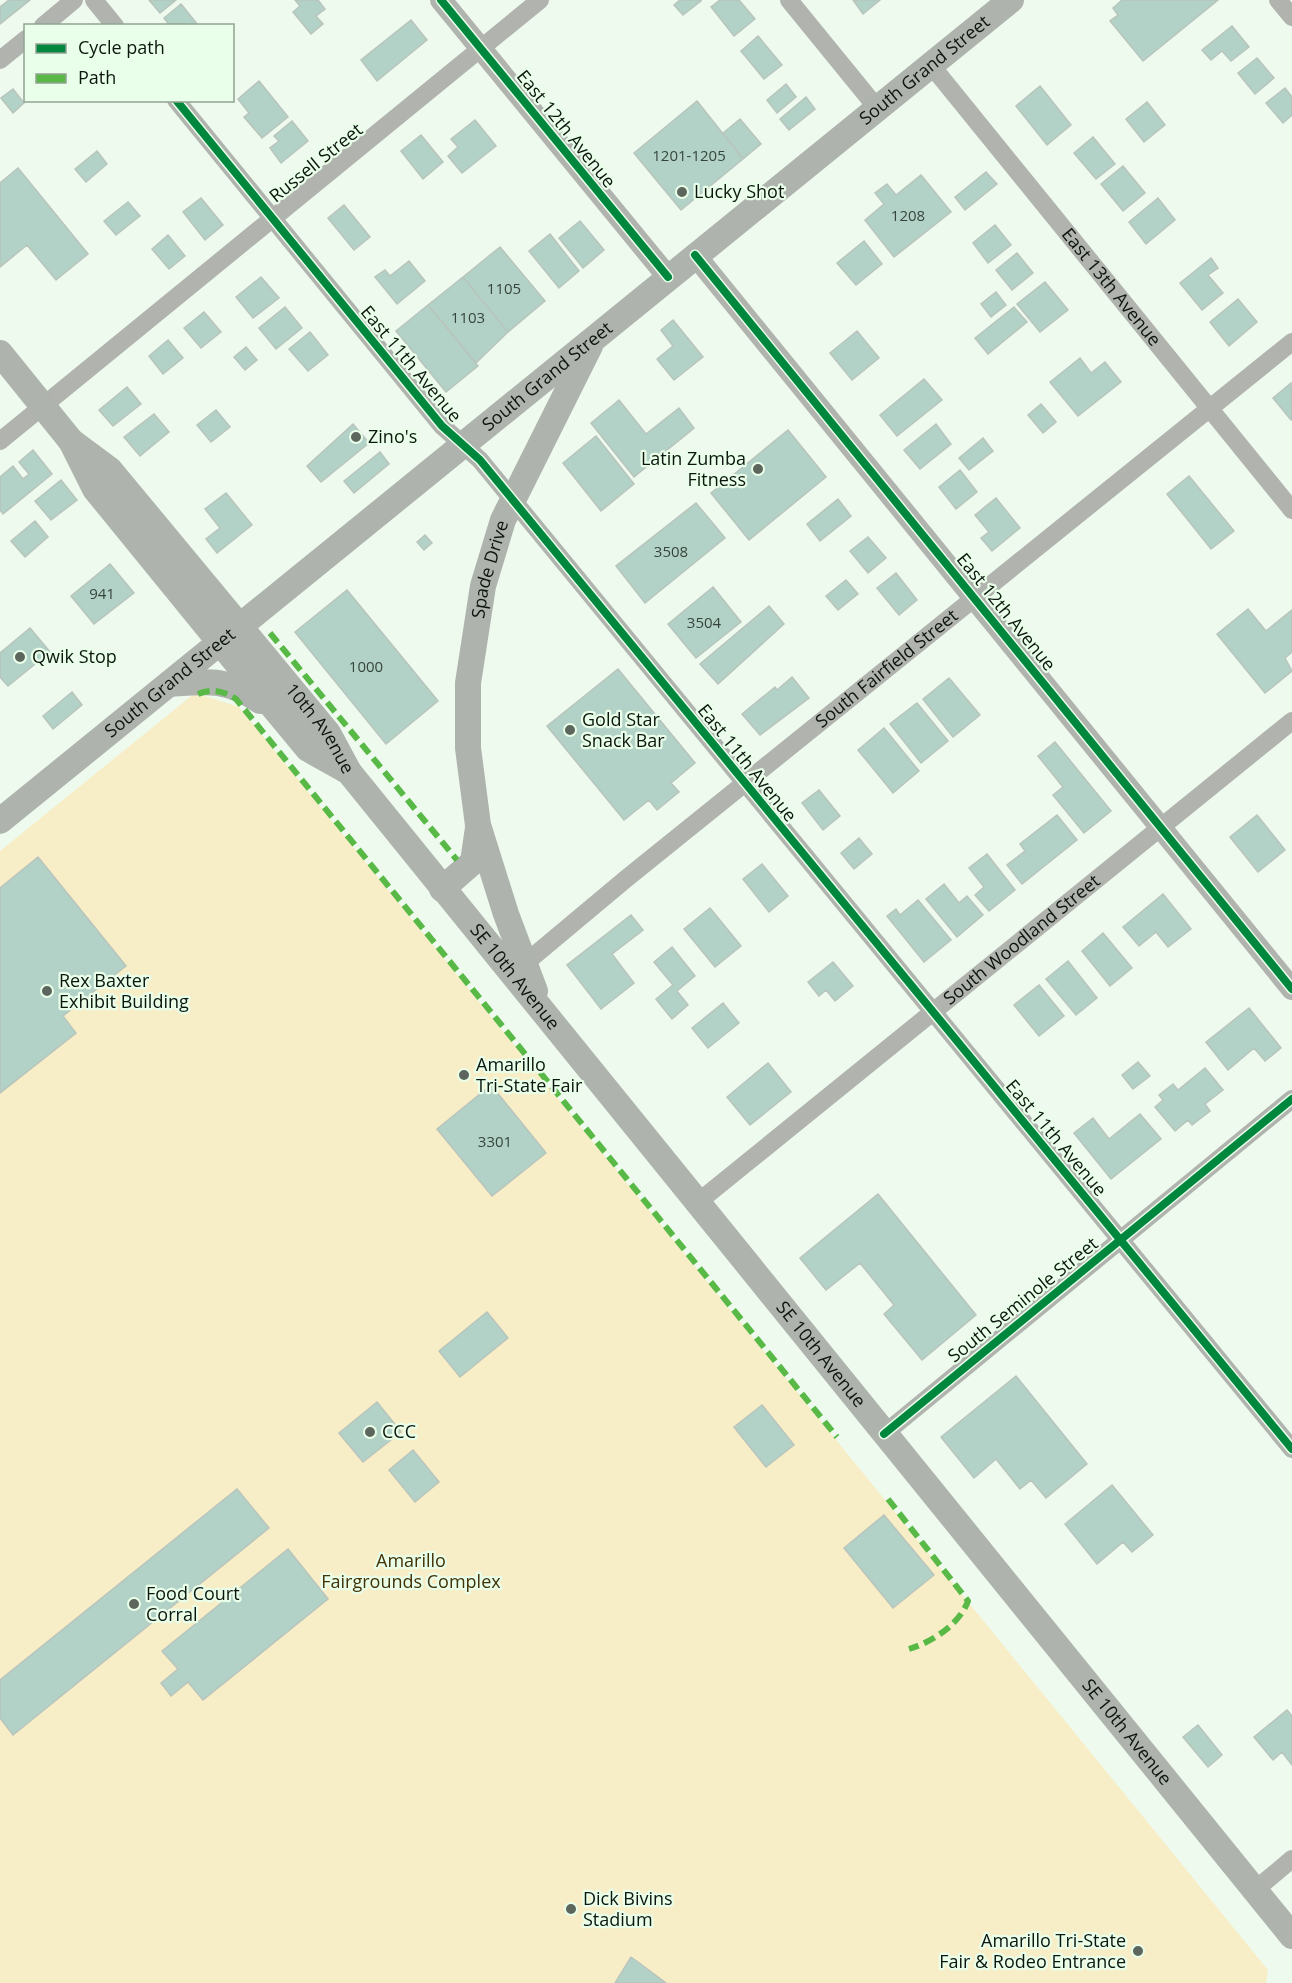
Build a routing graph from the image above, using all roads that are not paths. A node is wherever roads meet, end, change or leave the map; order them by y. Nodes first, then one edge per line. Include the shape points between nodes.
1 (74, 0) edge
2 (94, 0) edge
3 (441, 0) edge
4 (540, 0) edge
5 (789, 0) edge
6 (1011, 0) edge
7 (1278, 0) edge
8 (1292, 18) edge
9 (45, 24) edge
10 (113, 24) edge
11 (24, 41) edge
12 (480, 49) junction
13 (0, 60) edge
14 (931, 64) junction
15 (178, 102) edge
16 (877, 108) junction
17 (272, 219) junction
18 (695, 255) junction
19 (668, 277) junction
20 (595, 337) junction
21 (1292, 342) edge
22 (0, 353) edge
23 (43, 406) junction
24 (1209, 409) junction
25 (0, 441) edge
26 (71, 441) junction
27 (463, 445) junction
28 (512, 499) junction
29 (1292, 510) edge
30 (975, 598) junction
31 (241, 626) junction
32 (220, 644) junction
33 (170, 684) junction
34 (279, 714) junction
35 (1292, 721) edge
36 (349, 772) junction
37 (745, 784) junction
38 (0, 821) edge
39 (478, 825) junction
40 (1161, 826) junction
41 (442, 889) junction
42 (517, 969) junction
43 (1292, 989) edge
44 (932, 1012) junction
45 (547, 1019) joint
46 (1292, 1099) edge
47 (697, 1203) junction
48 (1121, 1239) junction
49 (884, 1434) junction
50 (1292, 1449) edge
51 (1292, 1859) edge
52 (1255, 1890) junction
53 (1292, 1936) edge

1 - 9 street
2 - 10 street
3 - 12 street, East 12th Avenue
4 - 12 street, Russell Street
5 - 16 street
6 - 14 main road, South Grand Street
7 - 8 street
11 - 13 street
12 - 17 street, Russell Street
12 - 19 street, East 12th Avenue
14 - 16 main road, South Grand Street
14 - 24 street, East 13th Avenue
15 - 17 street, East 11th Avenue
16 - 18 main road, South Grand Street
17 - 23 street, Russell Street
17 - 27 street, East 11th Avenue via 441,426
18 - 19 main road, South Grand Street
18 - 30 street, East 12th Avenue
19 - 20 main road, South Grand Street
20 - 27 main road, South Grand Street
20 - 28 main road, Spade Drive
21 - 24 street, South Fairfield Street
22 - 23 main road, 10th Avenue
23 - 25 street, Russell Street
23 - 26 main road, 10th Avenue
24 - 29 street, East 13th Avenue
24 - 30 street, South Fairfield Street
26 - 31 main road, 10th Avenue via 110,470
26 - 32 main road, 10th Avenue via 95,489
27 - 28 street, East 11th Avenue
27 - 31 main road, South Grand Street
28 - 37 street, East 11th Avenue
28 - 39 main road, Spade Drive via 483,586 468,683 468,748
30 - 37 street, South Fairfield Street
30 - 40 street, East 12th Avenue
31 - 32 main road, South Grand Street
31 - 36 main road, 10th Avenue via 328,733
32 - 33 main road, South Grand Street
32 - 34 main road, 10th Avenue
33 - 34 main road via 223,682 251,694
33 - 38 main road, South Grand Street
34 - 36 main road, 10th Avenue via 308,749
35 - 40 street, South Woodland Street
36 - 41 main road, SE 10th Avenue
37 - 42 street, South Fairfield Street
37 - 44 street, East 11th Avenue
39 - 41 main road, Spade Drive via 473,862
39 - 42 main road, Spade Drive
40 - 43 street, East 12th Avenue
40 - 44 street, South Woodland Street
41 - 42 main road, SE 10th Avenue
42 - 45 main road, Spade Drive
44 - 47 street, South Woodland Street
44 - 48 street, East 11th Avenue
45 - 47 main road, SE 10th Avenue
46 - 48 street, South Seminole Street
47 - 49 main road, SE 10th Avenue
48 - 49 street, South Seminole Street
48 - 50 street, East 11th Avenue
49 - 52 main road, SE 10th Avenue
51 - 52 street
52 - 53 main road, SE 10th Avenue

